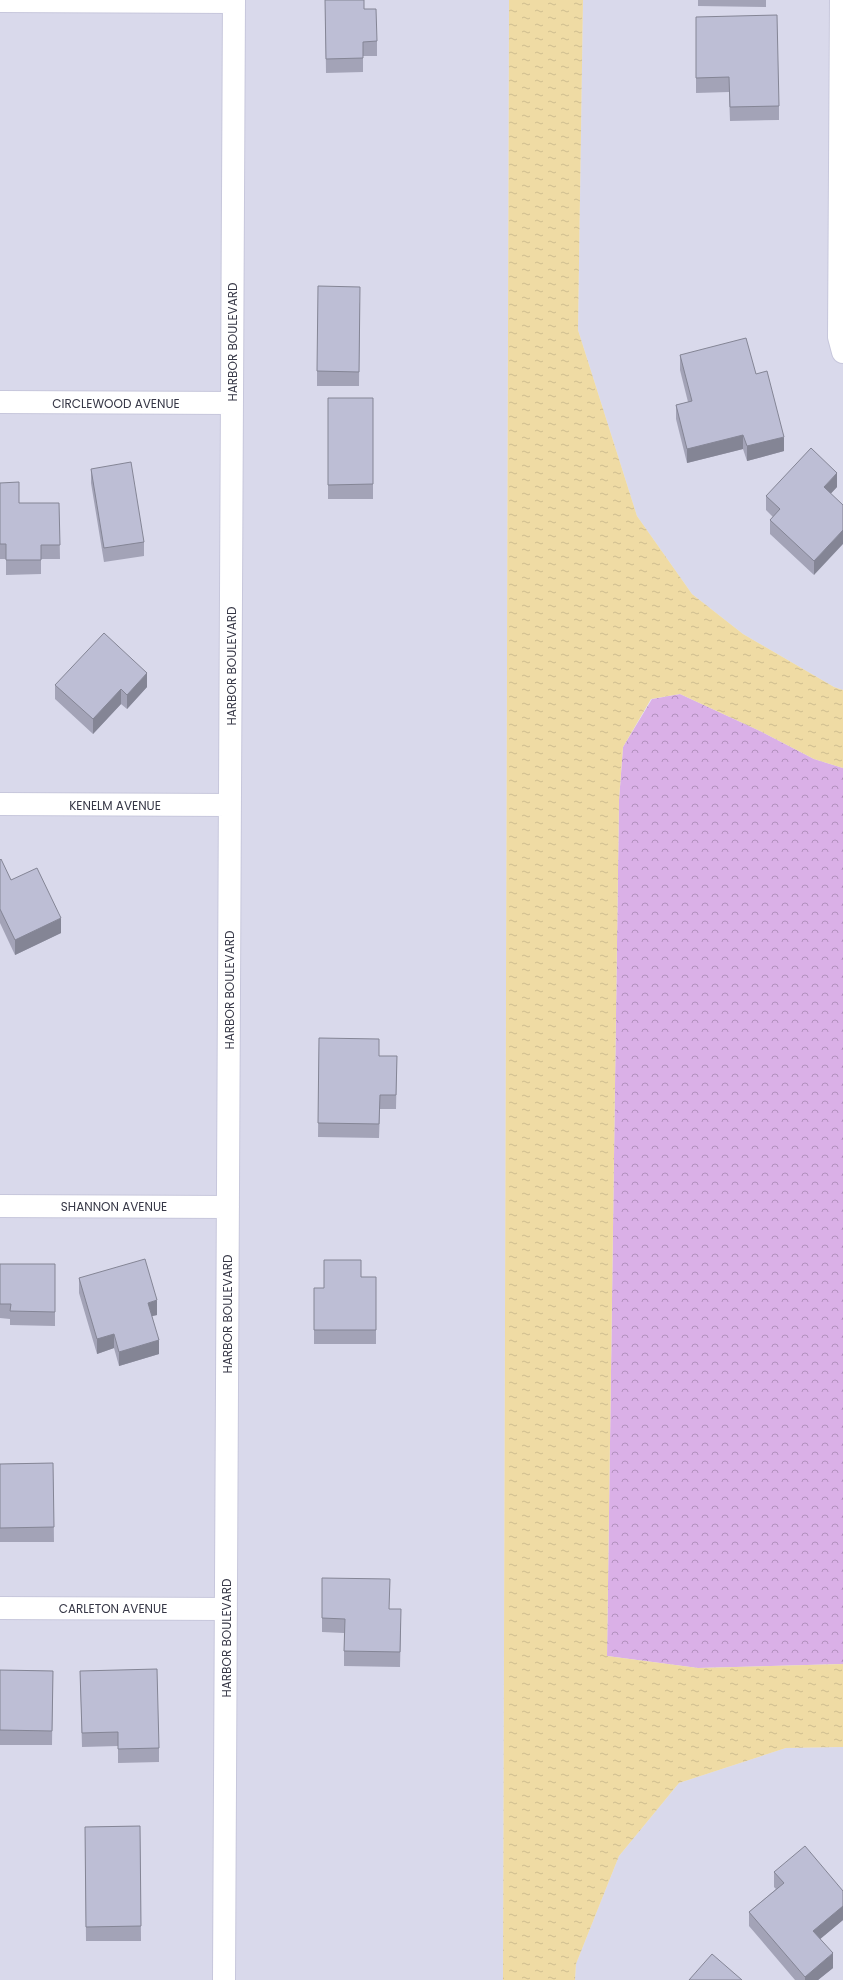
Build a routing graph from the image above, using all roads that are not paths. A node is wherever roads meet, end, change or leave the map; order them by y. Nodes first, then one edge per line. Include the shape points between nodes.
1 (841, 0) edge
2 (0, 1) edge
3 (234, 1) edge
4 (843, 352) edge
5 (0, 402) edge
6 (232, 403) junction
7 (0, 804) edge
8 (230, 805) junction
9 (0, 1206) edge
10 (228, 1207) junction
11 (0, 1608) edge
12 (226, 1609) junction
13 (224, 1980) edge

1 - 4 street via 839,337
2 - 3 street
3 - 6 street, HARBOR BOULEVARD
5 - 6 street, CIRCLEWOOD AVENUE
6 - 8 street, HARBOR BOULEVARD
7 - 8 street, KENELM AVENUE
8 - 10 street, HARBOR BOULEVARD
9 - 10 street, SHANNON AVENUE
10 - 12 street, HARBOR BOULEVARD
11 - 12 street, CARLETON AVENUE
12 - 13 street, HARBOR BOULEVARD

